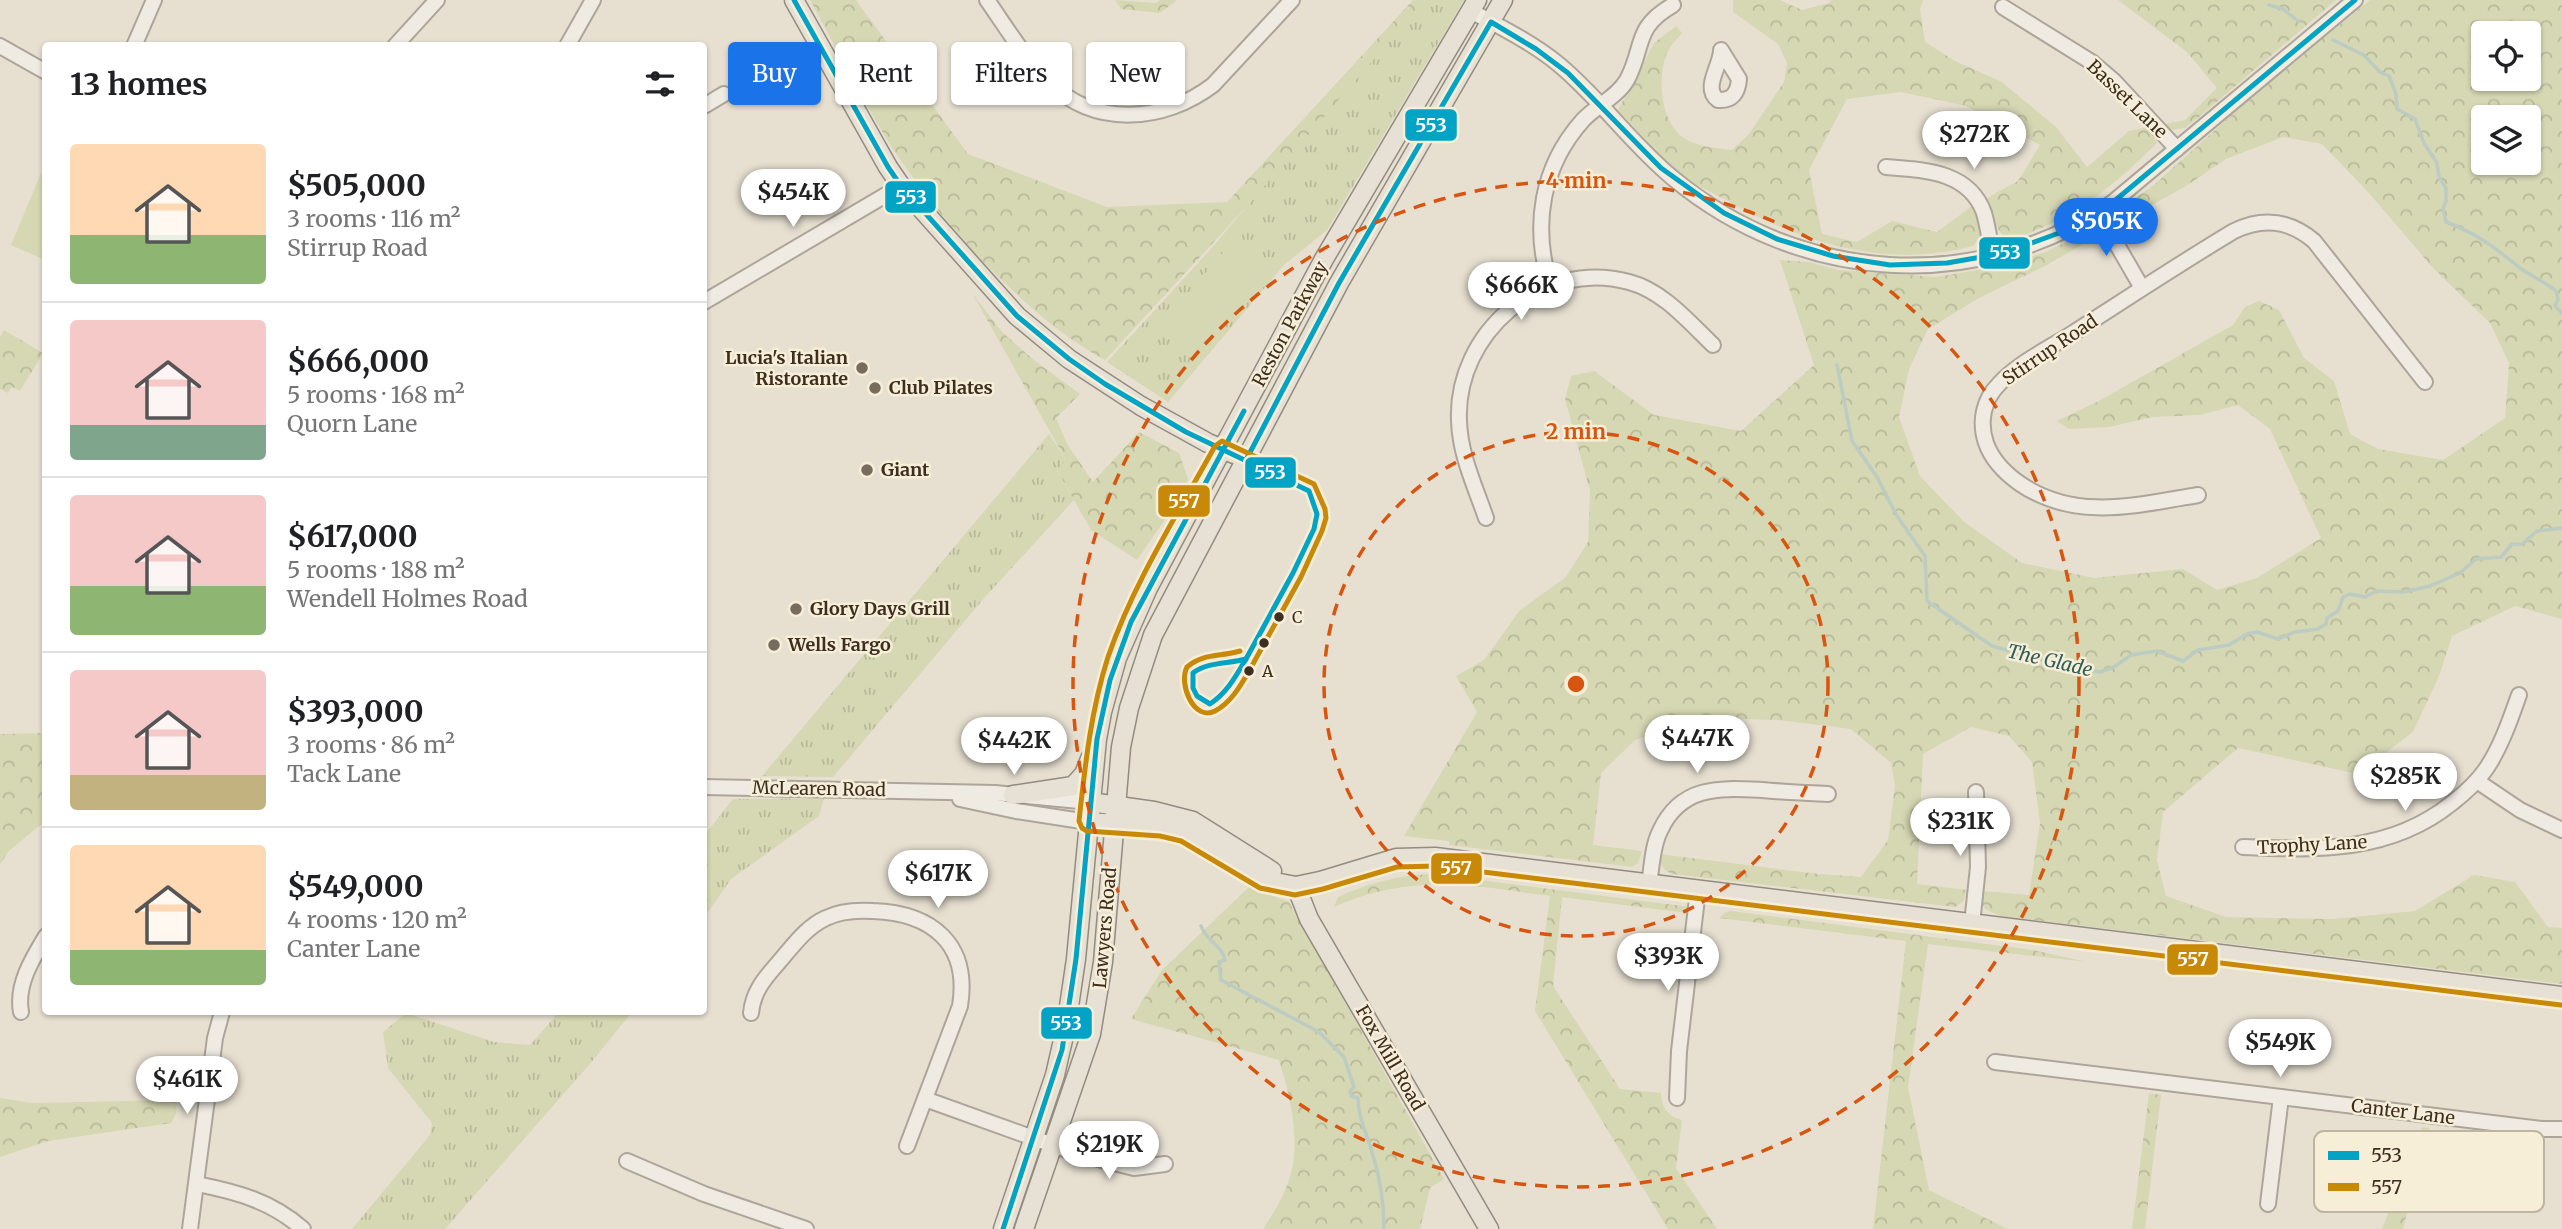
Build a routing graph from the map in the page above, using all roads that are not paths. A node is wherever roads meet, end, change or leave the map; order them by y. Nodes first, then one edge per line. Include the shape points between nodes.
1 (153, 0) edge
2 (437, 0) edge
3 (794, 0) edge
4 (986, 0) edge
5 (1503, 0) edge
6 (2355, 0) edge
7 (589, 1) edge
8 (1286, 2) edge
9 (1672, 5) dead end
10 (1474, 6) edge
11 (2003, 7) dead end
12 (1491, 22) junction
13 (136, 42) edge
14 (399, 42) edge
15 (569, 42) edge
16 (0, 46) edge
17 (42, 70) edge
18 (724, 94) dead end
19 (707, 104) edge
20 (1600, 104) junction
21 (2177, 149) junction
22 (1886, 167) dead end
23 (901, 187) junction
24 (2098, 212) junction
25 (1993, 257) junction
26 (1550, 285) junction
27 (2142, 288) junction
28 (707, 300) edge
29 (1713, 345) dead end
30 (2425, 383) dead end
31 (1223, 450) junction
32 (1246, 460) junction
33 (2199, 495) dead end
34 (1486, 518) dead end
35 (2519, 695) dead end
36 (1097, 739) junction
37 (2477, 780) junction
38 (707, 787) edge
39 (935, 792) junction
40 (1976, 792) dead end
41 (1828, 794) dead end
42 (1013, 795) junction
43 (1090, 802) junction
44 (1115, 806) junction
45 (1088, 822) junction
46 (1114, 824) junction
47 (2562, 830) edge
48 (2243, 847) dead end
49 (1649, 884) junction
50 (1296, 886) junction
51 (1698, 890) junction
52 (1972, 924) junction
53 (42, 944) edge
54 (2562, 996) edge
55 (21, 1012) dead end
56 (751, 1013) dead end
57 (221, 1015) edge
58 (1995, 1062) dead end
59 (2281, 1097) junction
60 (1677, 1098) dead end
61 (925, 1099) junction
62 (2562, 1129) edge
63 (1034, 1139) junction
64 (907, 1146) dead end
65 (1053, 1147) junction
66 (627, 1161) dead end
67 (1165, 1164) dead end
68 (197, 1184) junction
69 (2267, 1203) dead end
70 (190, 1229) edge
71 (303, 1229) edge
72 (806, 1229) edge
73 (1003, 1229) edge
74 (1024, 1229) edge
75 (1489, 1229) edge

1 - 13 street
2 - 14 street
3 - 23 main road
4 - 8 street via 1051,85 1098,111 1135,116 1168,110 1200,95
5 - 12 main road, Reston Parkway
6 - 21 street
7 - 15 street
9 - 20 street via 1647,24 1627,79
10 - 12 street
10 - 31 main road, Reston Parkway via 1325,259
11 - 21 street, Basset Lane via 2093,63
12 - 20 street via 1557,63
12 - 32 main road, Reston Parkway via 1339,284
16 - 17 street
18 - 19 street
20 - 25 street via 1649,157 1691,192 1778,242 1867,263 1934,265
20 - 26 street via 1571,134 1545,186 1541,249
21 - 24 street
22 - 25 street via 1936,172 1963,185 1984,215
23 - 28 street
23 - 31 main road via 1017,316 1069,359 1141,406
24 - 25 street via 2056,235
24 - 27 street
26 - 29 street via 1595,277 1631,282 1675,308
26 - 34 street via 1501,316 1478,345 1464,380 1460,438
27 - 30 street, Stirrup Road via 2245,225 2269,221 2294,227 2314,241
27 - 33 street, Stirrup Road via 1998,384 1983,417 1986,443 2012,478 2067,505 2117,508
31 - 32 main road
31 - 36 main road, Reston Parkway via 1131,622 1110,680
32 - 44 main road, Reston Parkway via 1171,599 1140,668 1129,708
35 - 37 street, Trophy Lane via 2495,754
36 - 42 main road via 1084,774 1073,786
36 - 43 main road, Reston Parkway
37 - 47 street via 2520,810
37 - 48 street, Trophy Lane via 2430,820 2391,837 2347,846
38 - 39 street, McLearen Road
39 - 42 street, McLearen Road
39 - 45 street, McLearen Road
40 - 52 street via 1978,867
41 - 49 street via 1723,788 1695,794 1670,813 1660,830
42 - 43 street, McLearen Road
43 - 44 main road
43 - 45 main road, Reston Parkway
44 - 46 main road, Reston Parkway
44 - 50 main road via 1193,821
45 - 46 main road
45 - 63 main road, Lawyers Road via 1066,1027
46 - 50 main road via 1184,833 1264,880
46 - 65 main road, Lawyers Road via 1098,1002
49 - 50 main road via 1418,856
49 - 51 main road
50 - 75 main road, Fox Mill Road via 1310,919
51 - 52 main road
51 - 60 street
52 - 54 main road
53 - 55 street via 22,984
56 - 61 street via 763,980 805,932 826,918 865,911 905,914 925,922 954,952 962,992
57 - 68 street
58 - 59 street, Canter Lane
59 - 62 street, Canter Lane
59 - 69 street
61 - 63 street
61 - 64 street
63 - 65 street
63 - 73 main road, Lawyers Road
65 - 67 street via 1134,1168
65 - 74 main road, Lawyers Road
66 - 72 street via 704,1194
68 - 70 street
68 - 71 street via 255,1198

